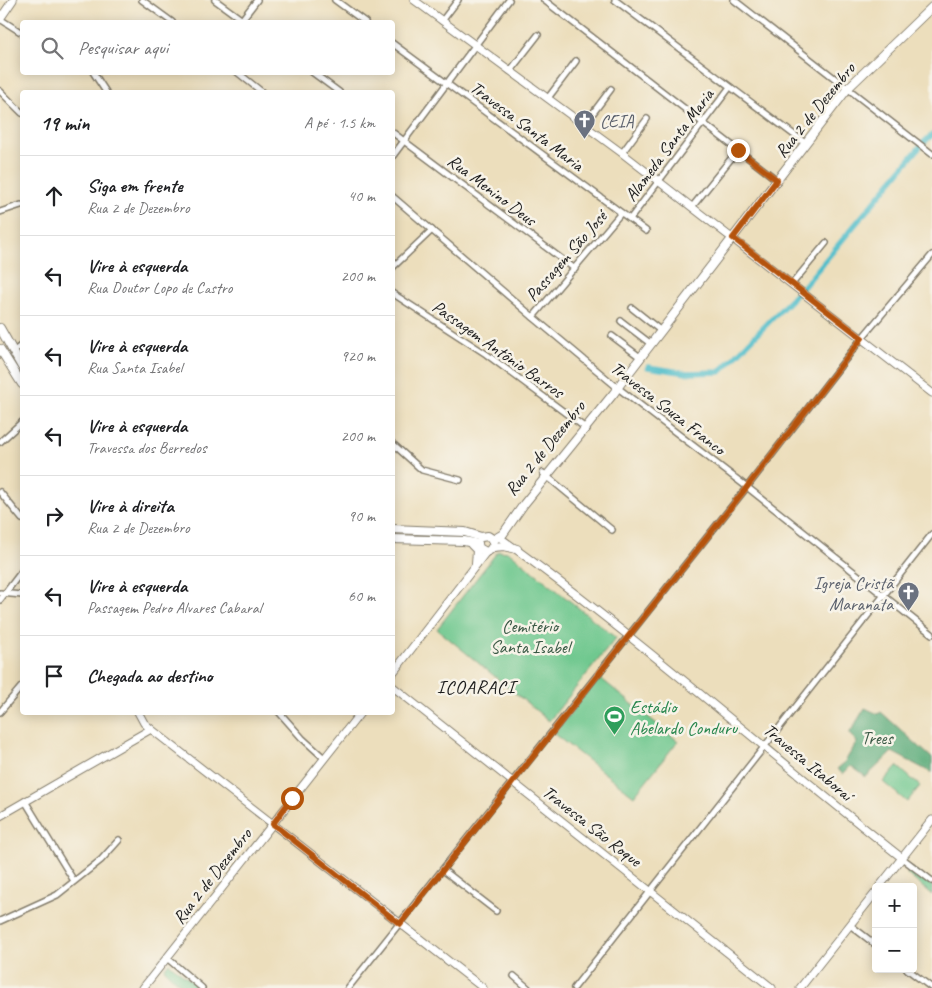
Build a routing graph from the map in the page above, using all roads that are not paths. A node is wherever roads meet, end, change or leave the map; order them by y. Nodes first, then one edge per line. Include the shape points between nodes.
1 (13, 0) edge
2 (142, 0) edge
3 (215, 0) edge
4 (257, 0) edge
5 (335, 0) edge
6 (414, 0) edge
7 (458, 0) edge
8 (509, 0) edge
9 (544, 0) edge
10 (616, 0) edge
11 (734, 0) edge
12 (932, 7) edge
13 (0, 19) edge
14 (169, 20) edge
15 (240, 20) edge
16 (243, 20) edge
17 (362, 20) edge
18 (442, 21) junction
19 (20, 32) edge
20 (538, 35) dead end
21 (395, 45) edge
22 (475, 45) junction
23 (576, 62) dead end
24 (510, 70) junction
25 (95, 75) edge
26 (241, 75) edge
27 (316, 75) edge
28 (446, 83) junction
29 (730, 87) junction
30 (848, 88) junction
31 (611, 89) dead end
32 (105, 90) edge
33 (260, 90) edge
34 (336, 90) edge
35 (0, 91) edge
36 (548, 98) junction
37 (20, 111) edge
38 (647, 119) dead end
39 (704, 123) junction
40 (584, 125) junction
41 (395, 134) edge
42 (404, 141) junction
43 (805, 143) junction
44 (738, 150) junction
45 (930, 152) edge
46 (395, 153) edge
47 (622, 153) junction
48 (777, 180) junction
49 (659, 182) junction
50 (395, 199) edge
51 (20, 204) edge
52 (692, 207) junction
53 (0, 212) edge
54 (621, 213) junction
55 (630, 219) junction
56 (432, 230) junction
57 (646, 231) dead end
58 (733, 238) junction
59 (826, 243) dead end
60 (932, 255) edge
61 (395, 265) edge
62 (575, 269) junction
63 (792, 284) junction
64 (395, 295) edge
65 (632, 308) dead end
66 (533, 316) junction
67 (621, 321) dead end
68 (0, 328) edge
69 (661, 331) junction
70 (612, 336) dead end
71 (862, 338) junction
72 (650, 344) junction
73 (20, 347) edge
74 (0, 349) edge
75 (13, 352) junction
76 (640, 358) junction
77 (20, 364) edge
78 (20, 381) edge
79 (618, 385) junction
80 (932, 393) edge
81 (20, 424) edge
82 (585, 427) junction
83 (0, 442) edge
84 (395, 446) edge
85 (545, 475) junction
86 (460, 480) dead end
87 (747, 487) junction
88 (0, 492) edge
89 (20, 517) edge
90 (395, 529) edge
91 (612, 530) dead end
92 (932, 534) edge
93 (395, 539) edge
94 (464, 541) junction
95 (480, 541) junction
96 (493, 544) junction
97 (517, 549) junction
98 (476, 564) junction
99 (20, 573) edge
100 (2, 593) edge
101 (20, 595) edge
102 (884, 595) junction
103 (0, 600) edge
104 (932, 634) edge
105 (629, 636) junction
106 (395, 670) edge
107 (20, 688) edge
108 (395, 688) edge
109 (0, 712) edge
110 (140, 715) edge
111 (282, 715) edge
112 (359, 715) edge
113 (151, 730) junction
114 (766, 747) junction
115 (324, 758) junction
116 (513, 783) junction
117 (25, 801) junction
118 (0, 816) edge
119 (932, 820) edge
120 (273, 824) junction
121 (120, 840) dead end
122 (902, 858) junction
123 (443, 870) junction
124 (74, 881) junction
125 (932, 881) edge
126 (883, 883) edge
127 (651, 892) junction
128 (872, 897) edge
129 (496, 911) dead end
130 (0, 920) edge
131 (400, 924) junction
132 (850, 925) junction
133 (872, 942) edge
134 (167, 958) junction
135 (912, 973) edge
136 (514, 976) dead end
137 (143, 988) edge
138 (202, 988) edge
139 (348, 988) edge
140 (483, 988) edge
141 (528, 988) edge
142 (574, 988) edge
143 (772, 988) edge
144 (800, 988) edge
145 (932, 988) edge

1 - 13 street
2 - 14 street
3 - 15 street
4 - 16 street
5 - 17 street
6 - 18 street
7 - 18 street
8 - 22 street
9 - 39 street
10 - 29 street
11 - 30 street
12 - 30 main road, Rua 2 de Dezembro
13 - 19 street
18 - 22 street
20 - 24 street
21 - 28 street, Travessa Santa Maria
22 - 24 street
22 - 28 street
23 - 36 street
24 - 36 street
25 - 32 street
26 - 33 street
27 - 34 street
28 - 42 street
28 - 54 street, Travessa Santa Maria
29 - 39 street, Alameda Santa Maria
29 - 43 street
30 - 43 main road, Rua 2 de Dezembro
30 - 45 street
31 - 40 street
35 - 37 street
36 - 40 street
38 - 47 street
39 - 44 street
39 - 49 street, Alameda Santa Maria
40 - 47 street
41 - 42 street, Rua Menino Deus
42 - 46 street
42 - 62 street, Rua Menino Deus
43 - 48 main road, Rua 2 de Dezembro
44 - 48 street
44 - 52 street
47 - 49 street
48 - 58 main road, Rua 2 de Dezembro
49 - 52 street
49 - 55 street, Alameda Santa Maria
50 - 56 street, Travessa Souza Franco
51 - 53 street
52 - 58 street
54 - 55 street, Travessa Santa Maria
54 - 62 street, Passagem São José
55 - 57 street, Travessa Santa Maria
56 - 61 street
56 - 66 street, Travessa Souza Franco
58 - 63 street
58 - 69 main road, Rua 2 de Dezembro
59 - 63 street
60 - 71 street
62 - 66 street, Passagem São José
63 - 71 street
64 - 82 street, Passagem Antônio Barros via 486,354
65 - 69 street
66 - 79 street, Travessa Souza Franco
67 - 72 street
68 - 75 main road
69 - 72 main road, Rua 2 de Dezembro
70 - 76 street
71 - 80 street
71 - 87 street
72 - 76 main road, Rua 2 de Dezembro
73 - 75 street
74 - 78 main road
75 - 77 main road
76 - 79 main road, Rua 2 de Dezembro
79 - 82 main road, Rua 2 de Dezembro
79 - 87 street, Travessa Souza Franco
81 - 83 street
82 - 85 main road, Rua 2 de Dezembro
84 - 86 street via 422,470
85 - 91 street
85 - 96 main road, Rua 2 de Dezembro
87 - 102 street, Travessa Souza Franco
87 - 105 street
88 - 89 street
90 - 95 main road via 465,532
92 - 102 street
93 - 94 main road
94 - 95 main road
94 - 98 main road via 477,550
95 - 96 main road via 488,536
95 - 96 main road via 479,548
96 - 97 street, Travessa Itaboraí
96 - 97 main road
96 - 98 street, Rua 2 de Dezembro
97 - 105 street, Travessa Itaboraí
98 - 106 street, Rua 2 de Dezembro
99 - 100 street
100 - 101 street
100 - 103 street
102 - 104 street, Travessa Souza Franco
102 - 114 street
105 - 114 street, Travessa Itaboraí
105 - 116 street
107 - 109 street
108 - 116 street, Travessa São Roque
110 - 113 street
111 - 115 street
112 - 115 street, Rua 2 de Dezembro
113 - 117 street
113 - 120 street
114 - 122 street, Travessa Itaboraí
114 - 127 street
115 - 120 street, Rua 2 de Dezembro
116 - 123 street
116 - 127 street, Travessa São Roque
117 - 118 street
117 - 124 street
119 - 122 street
120 - 131 street
120 - 134 street, Rua 2 de Dezembro
121 - 124 street
122 - 125 street, Travessa Itaboraí
122 - 126 street
123 - 129 street
123 - 131 street
124 - 130 street via 57,895
127 - 142 street
127 - 143 street, Travessa São Roque
128 - 132 street
131 - 139 street
131 - 140 street
132 - 133 street
132 - 144 street
134 - 137 street, Rua 2 de Dezembro
134 - 138 street
135 - 145 street
136 - 141 street

